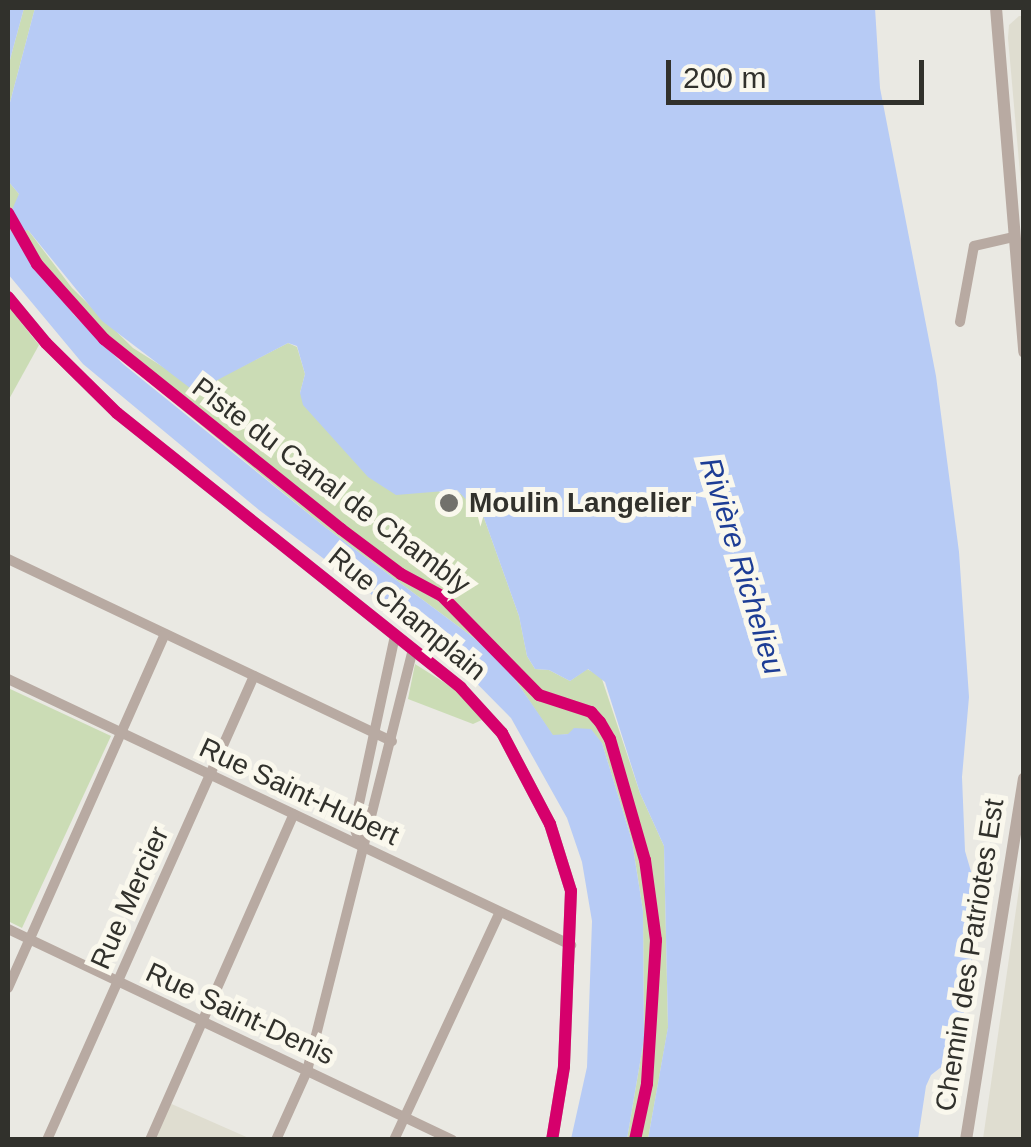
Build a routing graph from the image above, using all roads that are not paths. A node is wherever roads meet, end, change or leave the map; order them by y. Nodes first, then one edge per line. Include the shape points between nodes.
1 (996, 8) edge
2 (1014, 237) junction
3 (1020, 258) edge
4 (8, 297) edge
5 (960, 322) dead end
6 (1024, 352) edge
7 (8, 559) edge
8 (165, 634) junction
9 (395, 635) junction
10 (413, 648) junction
11 (254, 676) junction
12 (8, 679) edge
13 (122, 732) junction
14 (376, 734) junction
15 (392, 741) junction
16 (210, 774) junction
17 (1024, 779) edge
18 (294, 814) junction
19 (361, 846) junction
20 (500, 912) junction
21 (8, 929) edge
22 (29, 940) junction
23 (571, 946) junction
24 (118, 981) junction
25 (8, 988) edge
26 (202, 1021) junction
27 (306, 1071) junction
28 (404, 1117) junction
29 (47, 1140) edge
30 (150, 1140) edge
31 (276, 1140) edge
32 (394, 1140) edge
33 (452, 1140) edge
34 (552, 1140) edge
35 (966, 1140) edge

1 - 2 street
2 - 3 street
2 - 5 street via 974,246
3 - 6 street
4 - 9 street, Rue Champlain via 117,412
7 - 8 street
8 - 11 street
8 - 13 street
9 - 10 street, Rue Champlain
9 - 14 street
10 - 15 street
10 - 23 street, Rue Champlain via 484,708 522,768 565,863
11 - 14 street
11 - 16 street, Rue Mercier
12 - 13 street, Rue Saint-Hubert
13 - 16 street, Rue Saint-Hubert
13 - 22 street
14 - 15 street
14 - 19 street via 354,827
15 - 19 street
16 - 18 street, Rue Saint-Hubert
16 - 24 street, Rue Mercier
17 - 35 street, Chemin des Patriotes Est
18 - 19 street, Rue Saint-Hubert
18 - 26 street
19 - 20 street, Rue Saint-Hubert
19 - 27 street
20 - 23 street, Rue Saint-Hubert
20 - 28 street
21 - 22 street, Rue Saint-Denis
22 - 24 street, Rue Saint-Denis
22 - 25 street
23 - 34 street, Rue Champlain
24 - 26 street, Rue Saint-Denis
24 - 29 street, Rue Mercier
26 - 27 street, Rue Saint-Denis
26 - 30 street
27 - 28 street, Rue Saint-Denis
27 - 31 street
28 - 32 street
28 - 33 street, Rue Saint-Denis

